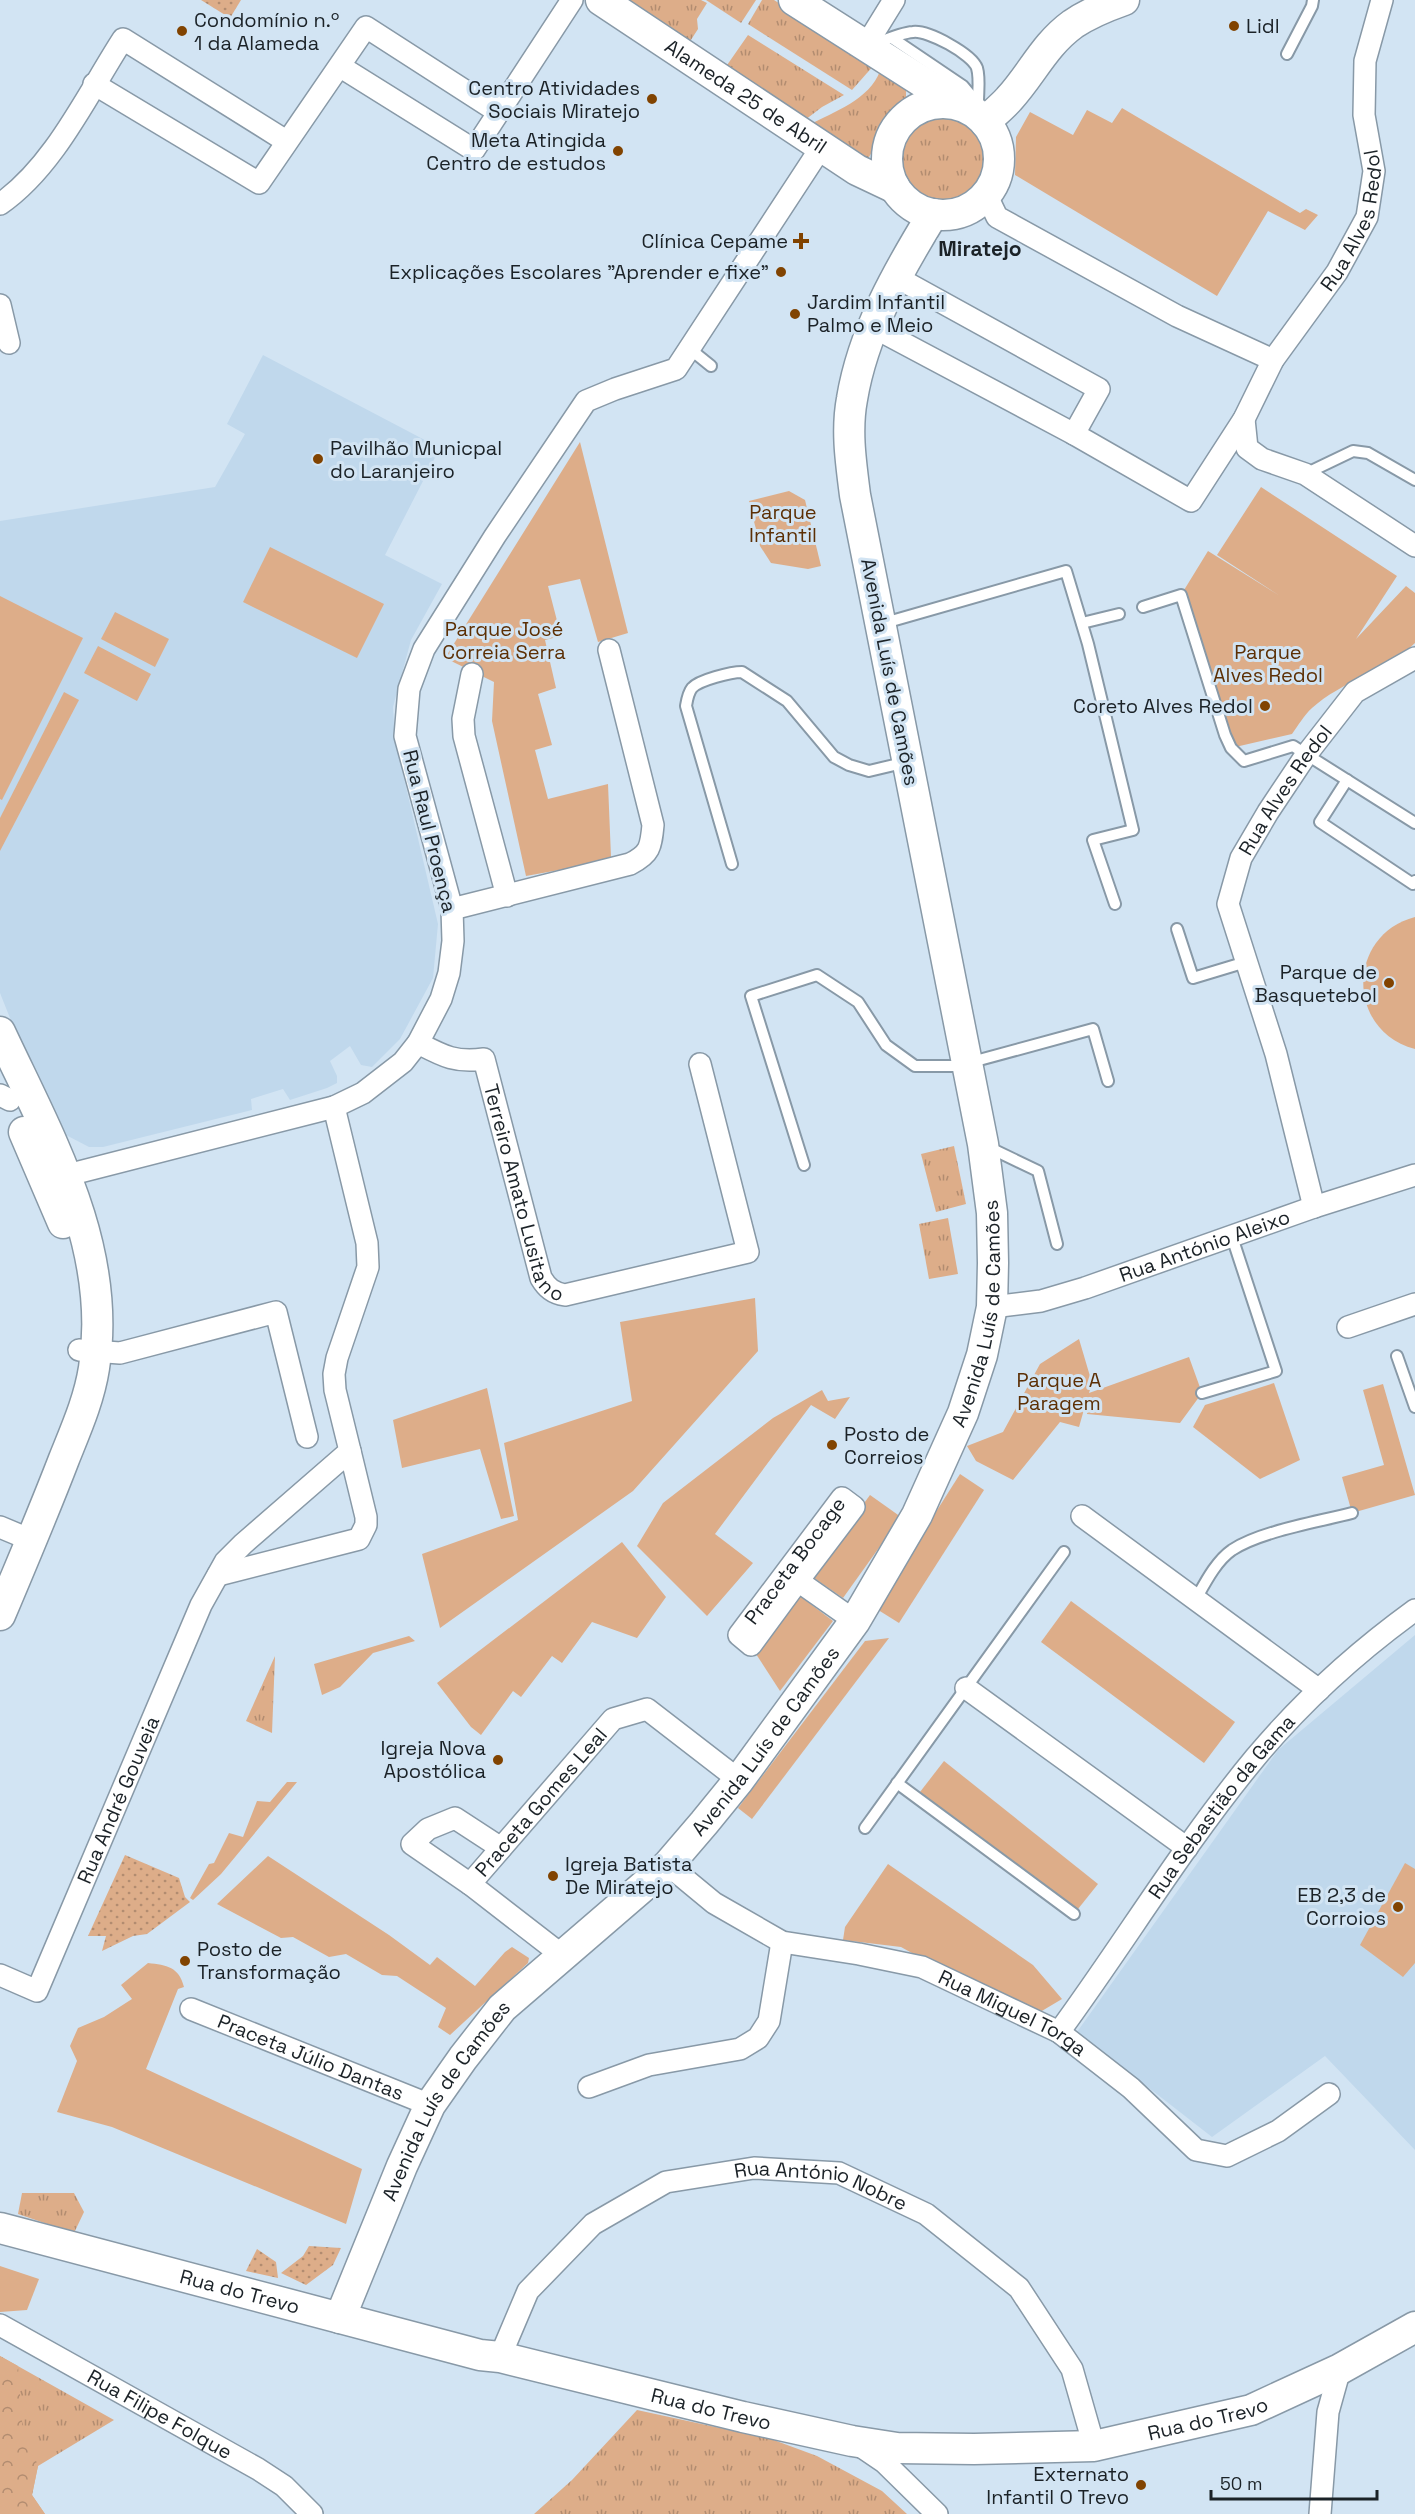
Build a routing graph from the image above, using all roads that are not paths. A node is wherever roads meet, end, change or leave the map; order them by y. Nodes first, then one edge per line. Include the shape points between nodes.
1 (572, 0) edge
2 (601, 0) edge
3 (794, 0) edge
4 (894, 0) edge
5 (1124, 0) edge
6 (1313, 0) edge
7 (1382, 0) edge
8 (879, 43) junction
9 (1287, 54) dead end
10 (341, 67) junction
11 (94, 84) junction
12 (975, 111) junction
13 (498, 112) junction
14 (286, 141) junction
15 (822, 146) junction
16 (895, 188) junction
17 (986, 194) junction
18 (0, 204) edge
19 (933, 214) junction
20 (896, 277) junction
21 (0, 305) edge
22 (873, 327) junction
23 (9, 343) dead end
24 (690, 349) junction
25 (1274, 360) junction
26 (711, 366) dead end
27 (1244, 419) junction
28 (1074, 434) junction
29 (1305, 474) junction
30 (1415, 480) edge
31 (1415, 546) edge
32 (1143, 607) dead end
33 (1119, 614) dead end
34 (1082, 623) junction
35 (881, 624) junction
36 (609, 650) dead end
37 (1415, 658) edge
38 (472, 674) dead end
39 (1306, 755) junction
40 (908, 761) junction
41 (1347, 780) junction
42 (1415, 823) edge
43 (732, 864) dead end
44 (1415, 881) edge
45 (507, 896) junction
46 (1115, 904) dead end
47 (452, 909) junction
48 (1177, 929) dead end
49 (1246, 962) junction
50 (0, 1032) edge
51 (418, 1043) junction
52 (967, 1063) junction
53 (700, 1064) dead end
54 (1108, 1082) dead end
55 (3, 1091) edge
56 (334, 1107) junction
57 (983, 1144) junction
58 (804, 1165) dead end
59 (1415, 1175) edge
60 (56, 1177) junction
61 (1314, 1207) junction
62 (1232, 1237) junction
63 (1057, 1244) dead end
64 (1415, 1305) edge
65 (992, 1307) junction
66 (1348, 1327) dead end
67 (87, 1351) junction
68 (1397, 1356) dead end
69 (1202, 1393) dead end
70 (1415, 1407) edge
71 (307, 1437) dead end
72 (350, 1451) junction
73 (1352, 1513) dead end
74 (1082, 1516) dead end
75 (15, 1533) edge
76 (1064, 1552) dead end
77 (0, 1563) edge
78 (218, 1575) junction
79 (798, 1581) junction
80 (1196, 1599) junction
81 (1415, 1610) edge
82 (0, 1615) edge
83 (855, 1622) junction
84 (966, 1688) junction
85 (1319, 1690) junction
86 (739, 1780) junction
87 (897, 1783) junction
88 (865, 1828) dead end
89 (501, 1848) junction
90 (1187, 1848) junction
91 (668, 1865) junction
92 (470, 1884) junction
93 (1074, 1914) dead end
94 (782, 1942) junction
95 (563, 1956) junction
96 (0, 1975) edge
97 (191, 2009) dead end
98 (1059, 2032) junction
99 (589, 2087) dead end
100 (1329, 2094) dead end
101 (430, 2105) junction
102 (0, 2228) edge
103 (340, 2318) junction
104 (0, 2325) edge
105 (1415, 2327) edge
106 (500, 2357) junction
107 (1340, 2369) junction
108 (852, 2441) junction
109 (1094, 2446) junction
110 (312, 2514) edge
111 (937, 2514) edge
112 (1320, 2514) edge

1 - 13 street
2 - 15 street, Alameda 25 de Abril
3 - 8 street
4 - 8 street
5 - 12 street via 1099,9 1067,30 1034,64 1010,98
6 - 9 lane
7 - 25 street, Rua Alves Redol via 1365,61 1364,115 1374,171 1367,217 1337,272
8 - 12 street
8 - 12 lane via 925,32 971,59 978,77
10 - 13 street via 474,150
10 - 13 street via 366,27
10 - 14 street
11 - 14 street via 259,183
11 - 14 street via 123,39
11 - 18 street via 60,139 28,180
12 - 16 street via 940,103 909,114 898,125 886,156
12 - 17 street via 993,132 999,158 994,183
15 - 16 street, Alameda 25 de Abril via 857,170
15 - 24 street
16 - 19 street, Alameda 25 de Abril via 911,205
17 - 19 street via 962,212
17 - 25 street via 997,217 1177,316
19 - 20 street, Avenida Luís de Camões
20 - 22 street, Avenida Luís de Camões
20 - 28 street via 1099,389
21 - 23 street
22 - 28 street
22 - 35 street, Avenida Luís de Camões via 859,363 851,400 850,456
24 - 26 lane
24 - 47 street, Rua Raul Proença via 676,369 586,401 424,649 409,689 405,736
25 - 27 street, Rua Alves Redol
27 - 28 street, Rua Alves Redol via 1191,501
27 - 29 street via 1247,448 1262,459
29 - 30 lane via 1353,451 1368,453
29 - 31 street
32 - 39 lane via 1180,595 1225,735 1231,748 1244,760 1293,746
33 - 34 lane
34 - 35 lane via 1066,571
34 - 46 lane via 1133,830 1093,840
35 - 40 street, Avenida Luís de Camões
36 - 45 street via 653,825 652,845 642,858 630,864
37 - 39 street, Rua Alves Redol via 1354,692
38 - 45 street via 465,703 464,736
39 - 41 lane
39 - 49 street, Rua Alves Redol via 1241,858 1228,904
40 - 43 lane via 869,771 834,757 787,701 742,672 699,683 692,688 686,706
40 - 52 street, Avenida Luís de Camões
41 - 42 lane
41 - 44 lane via 1320,822 1413,884
45 - 47 street
47 - 51 street, Rua Raul Proença via 449,973 441,999
48 - 49 lane via 1193,978
49 - 61 street, Rua Alves Redol via 1276,1054
50 - 60 street
51 - 53 street, Terreiro Amato Lusitano via 448,1058 465,1062 484,1059 541,1278 546,1287 565,1295 748,1252
51 - 56 street, Rua Raul Proença via 384,1079
52 - 54 lane via 1093,1029
52 - 57 street, Avenida Luís de Camões
52 - 58 lane via 915,1066 886,1046 858,1002 817,975 751,996
55 - 60 street
56 - 60 street, Rua Raul Proença
56 - 72 street via 367,1243 368,1267 334,1374
57 - 63 lane via 1038,1171
57 - 65 street, Avenida Luís de Camões via 992,1213
59 - 61 street, Rua António Aleixo
60 - 67 street via 83,1222 92,1259 98,1320
61 - 62 street, Rua António Aleixo
62 - 65 street, Rua António Aleixo via 1041,1301
62 - 69 lane via 1276,1371
64 - 66 street
65 - 83 street, Avenida Luís de Camões via 982,1355 963,1413 917,1515
67 - 71 street via 120,1353 276,1312
67 - 75 street via 94,1369 84,1410
68 - 70 lane
72 - 78 street via 243,1544
72 - 78 street via 366,1517 359,1539
73 - 80 lane via 1252,1540 1230,1551
74 - 80 street
75 - 77 street
75 - 82 street
76 - 84 lane
78 - 96 street, Rua André Gouveia via 201,1605 37,1991
79 - 79 street, Praceta Bocage via 854,1507 842,1498 739,1635 751,1645
79 - 83 street, Praceta Bocage
80 - 85 street
81 - 85 street, Rua Sebastião da Gama
83 - 86 street, Avenida Luís de Camões
84 - 87 lane
84 - 90 street
85 - 90 street, Rua Sebastião da Gama via 1256,1757
86 - 89 street, Praceta Gomes Leal via 647,1709 613,1719
86 - 91 street, Avenida Luís de Camões
87 - 88 lane
87 - 93 lane
89 - 92 street, Praceta Gomes Leal
89 - 92 street via 455,1818 428,1829 412,1844
90 - 98 street, Rua Sebastião da Gama
91 - 94 street, Rua Miguel Torga via 714,1903
91 - 95 street, Avenida Luís de Camões
92 - 95 street, Praceta Gomes Leal
94 - 98 street, Rua Miguel Torga via 922,1967
94 - 99 street via 768,2020 758,2038 740,2049 649,2066
95 - 101 street, Avenida Luís de Camões via 502,2008
97 - 101 street, Praceta Júlio Dantas
98 - 100 street, Rua Miguel Torga via 1131,2088 1196,2150 1227,2156 1278,2131
101 - 103 street, Avenida Luís de Camões
102 - 103 street, Rua do Trevo
103 - 106 street, Rua do Trevo
104 - 110 street, Rua Filipe Folque via 258,2469 284,2486
105 - 107 street, Rua do Trevo
106 - 108 street, Rua do Trevo
106 - 109 street, Rua António Nobre via 528,2290 593,2224 666,2182 754,2168 839,2174 926,2214 1019,2288 1072,2369
107 - 109 street, Rua do Trevo via 1251,2409
107 - 112 street via 1328,2412
108 - 109 street, Rua do Trevo via 897,2448
108 - 111 street via 884,2462

